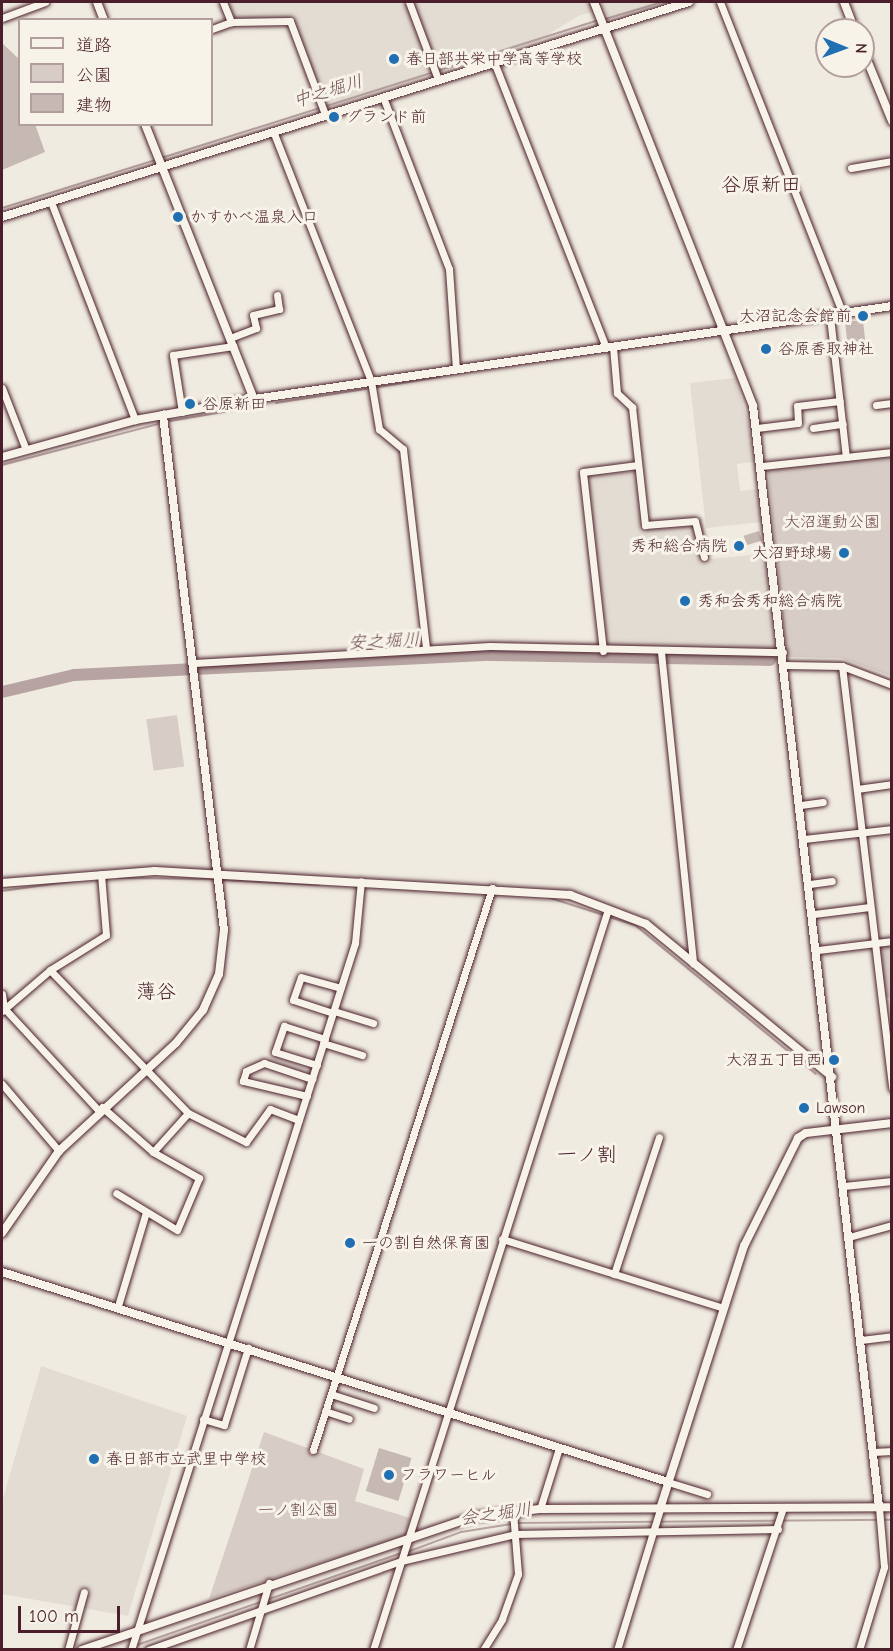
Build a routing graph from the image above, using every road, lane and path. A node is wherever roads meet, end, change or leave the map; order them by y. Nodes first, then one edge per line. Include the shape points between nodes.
1 (45, 2) edge
2 (97, 2) edge
3 (223, 2) edge
4 (409, 2) edge
5 (594, 2) edge
6 (689, 2) edge
7 (720, 2) edge
8 (844, 2) edge
9 (2, 18) edge
10 (103, 18) edge
11 (850, 18) edge
12 (231, 22) junction
13 (604, 26) junction
14 (213, 29) edge
15 (494, 62) junction
16 (874, 78) edge
17 (438, 80) junction
18 (383, 97) junction
19 (325, 114) junction
20 (891, 121) edge
21 (146, 126) edge
22 (273, 131) junction
23 (891, 162) edge
24 (163, 168) junction
25 (851, 168) dead end
26 (51, 202) junction
27 (2, 217) edge
28 (277, 295) dead end
29 (891, 306) edge
30 (843, 315) junction
31 (830, 316) junction
32 (725, 330) junction
33 (231, 342) junction
34 (610, 347) junction
35 (456, 368) junction
36 (371, 381) junction
37 (2, 388) edge
38 (254, 399) junction
39 (840, 401) junction
40 (891, 403) edge
41 (876, 405) dead end
42 (182, 412) junction
43 (163, 415) junction
44 (135, 420) junction
45 (843, 424) junction
46 (757, 428) junction
47 (813, 428) dead end
48 (26, 450) junction
49 (891, 452) edge
50 (2, 457) edge
51 (846, 457) junction
52 (638, 465) junction
53 (762, 466) junction
54 (704, 557) dead end
55 (426, 649) junction
56 (603, 651) junction
57 (660, 652) junction
58 (783, 652) junction
59 (194, 663) junction
60 (785, 665) junction
61 (842, 666) junction
62 (891, 685) edge
63 (891, 784) edge
64 (857, 789) junction
65 (823, 802) dead end
66 (801, 805) junction
67 (891, 829) edge
68 (861, 832) junction
69 (804, 839) junction
70 (101, 874) junction
71 (219, 877) junction
72 (361, 881) junction
73 (832, 881) dead end
74 (2, 883) edge
75 (810, 884) junction
76 (492, 888) junction
77 (870, 907) junction
78 (608, 909) junction
79 (814, 914) junction
80 (891, 941) edge
81 (874, 943) junction
82 (818, 950) junction
83 (693, 963) junction
84 (50, 970) junction
85 (341, 988) junction
86 (2, 994) edge
87 (891, 1000) edge
88 (881, 1002) junction
89 (3, 1009) edge
90 (334, 1012) junction
91 (373, 1023) dead end
92 (324, 1041) junction
93 (362, 1055) dead end
94 (317, 1065) junction
95 (147, 1073) junction
96 (832, 1077) junction
97 (312, 1079) junction
98 (2, 1084) edge
99 (891, 1088) edge
100 (307, 1096) junction
101 (100, 1109) junction
102 (188, 1113) junction
103 (299, 1120) junction
104 (891, 1124) edge
105 (838, 1129) junction
106 (659, 1137) dead end
107 (59, 1151) junction
108 (153, 1152) junction
109 (891, 1181) edge
110 (844, 1186) junction
111 (116, 1193) dead end
112 (146, 1212) junction
113 (891, 1225) edge
114 (3, 1229) edge
115 (849, 1237) junction
116 (502, 1239) junction
117 (2, 1272) edge
118 (614, 1274) junction
119 (118, 1306) junction
120 (724, 1308) junction
121 (891, 1336) edge
122 (861, 1340) junction
123 (227, 1342) junction
124 (248, 1348) junction
125 (337, 1377) junction
126 (331, 1394) junction
127 (374, 1408) dead end
128 (326, 1411) junction
129 (448, 1412) junction
130 (203, 1419) junction
131 (349, 1419) dead end
132 (559, 1448) junction
133 (313, 1450) dead end
134 (891, 1451) edge
135 (873, 1452) junction
136 (668, 1482) junction
137 (707, 1494) dead end
138 (891, 1507) edge
139 (783, 1508) junction
140 (540, 1509) junction
141 (660, 1509) junction
142 (879, 1511) junction
143 (513, 1516) junction
144 (778, 1529) junction
145 (654, 1530) junction
146 (515, 1533) junction
147 (407, 1540) junction
148 (402, 1559) junction
149 (269, 1583) junction
150 (84, 1592) dead end
151 (263, 1605) junction
152 (136, 1628) junction
153 (68, 1650) edge
154 (82, 1650) edge
155 (131, 1650) edge
156 (148, 1650) edge
157 (249, 1650) edge
158 (373, 1650) edge
159 (483, 1650) edge
160 (617, 1650) edge
161 (736, 1650) edge
162 (860, 1650) edge

1 - 9 street
2 - 10 street
3 - 12 street
4 - 17 street
5 - 13 street
6 - 13 street
7 - 30 street
8 - 11 street
12 - 14 street
12 - 19 street via 290,21
13 - 15 street
13 - 32 street
15 - 17 street
15 - 34 street
16 - 20 street
17 - 18 street
18 - 19 street
18 - 35 street via 449,269
19 - 22 street
21 - 24 street
22 - 24 street
22 - 36 street
23 - 25 street
24 - 26 street
24 - 33 street
26 - 27 street
26 - 44 street
28 - 33 street via 279,309 253,315 256,328
29 - 30 street
30 - 31 street
31 - 32 street
31 - 39 street
32 - 34 street
32 - 46 street via 747,383
33 - 38 street
33 - 42 street via 173,355
34 - 35 street
34 - 52 street via 617,393 632,408
35 - 36 street
36 - 38 street
36 - 55 street via 379,429 403,449
37 - 48 street
38 - 42 street
39 - 45 street
39 - 46 street via 797,406 798,423
40 - 41 street
42 - 43 street
43 - 44 street
43 - 59 street
44 - 48 street
45 - 47 street
45 - 51 street
46 - 53 street
48 - 50 street
49 - 51 street
51 - 53 street
52 - 54 street via 645,525 697,522
52 - 56 street via 583,471
53 - 58 street
55 - 56 street
55 - 59 street
56 - 57 street
57 - 58 street
57 - 83 street
58 - 60 street
59 - 71 street
60 - 61 street
60 - 66 street
61 - 62 street
61 - 64 street
63 - 64 street
64 - 68 street
65 - 66 street
66 - 69 street
67 - 68 street
68 - 69 street
68 - 77 street
69 - 75 street
70 - 71 street via 155,871
70 - 74 street
70 - 84 street via 106,935
71 - 72 street
71 - 95 street via 224,930 212,992 194,1022
72 - 76 street
72 - 85 street via 355,943
73 - 75 street
75 - 79 street
76 - 78 street via 570,895
76 - 125 street
77 - 79 street
77 - 81 street
78 - 83 street via 645,924
78 - 116 street
79 - 82 street
80 - 81 street
81 - 82 street
81 - 88 street
82 - 96 street
83 - 96 street
84 - 89 street
84 - 95 street
85 - 90 street
85 - 90 street via 302,977 293,1000
86 - 89 street
87 - 88 street
88 - 99 street
89 - 101 street
90 - 91 street
90 - 92 street
92 - 93 street
92 - 94 street
92 - 94 street via 284,1026 275,1052
94 - 97 street
95 - 101 street
95 - 102 street
96 - 105 street
97 - 100 street
97 - 100 street via 264,1063 246,1071 243,1082
98 - 107 street
100 - 103 street
101 - 107 street
101 - 108 street
102 - 103 street via 246,1142 270,1109
102 - 108 street
103 - 123 street
104 - 105 street
105 - 110 street
105 - 120 street via 798,1138 744,1246
106 - 118 street
107 - 114 street
108 - 112 street via 199,1178 177,1230
109 - 110 street
110 - 115 street
111 - 112 street
112 - 119 street
113 - 115 street
115 - 122 street
116 - 118 street
116 - 129 street
117 - 119 street
118 - 120 street
119 - 123 street
120 - 136 street
121 - 122 street
122 - 135 street
123 - 124 street
123 - 130 street
124 - 125 street
124 - 130 street via 224,1425
125 - 126 street
125 - 129 street
126 - 127 street
126 - 128 street
128 - 131 street
128 - 133 street
129 - 132 street
129 - 147 street
130 - 152 street
132 - 136 street
132 - 140 street
134 - 135 street
135 - 142 street
136 - 137 street
136 - 141 street
138 - 142 street
139 - 141 street
139 - 142 street
139 - 144 street
140 - 141 street
140 - 143 street
141 - 145 street
142 - 162 street via 884,1567
143 - 146 street
143 - 147 street via 471,1517
144 - 145 street
144 - 161 street
145 - 146 street
145 - 160 street
146 - 148 street
146 - 159 street via 518,1574 502,1618
147 - 148 street
147 - 149 street
148 - 151 street
148 - 158 street
149 - 151 street
149 - 152 street
150 - 153 street
151 - 156 street
151 - 157 street
152 - 154 street
152 - 155 street

